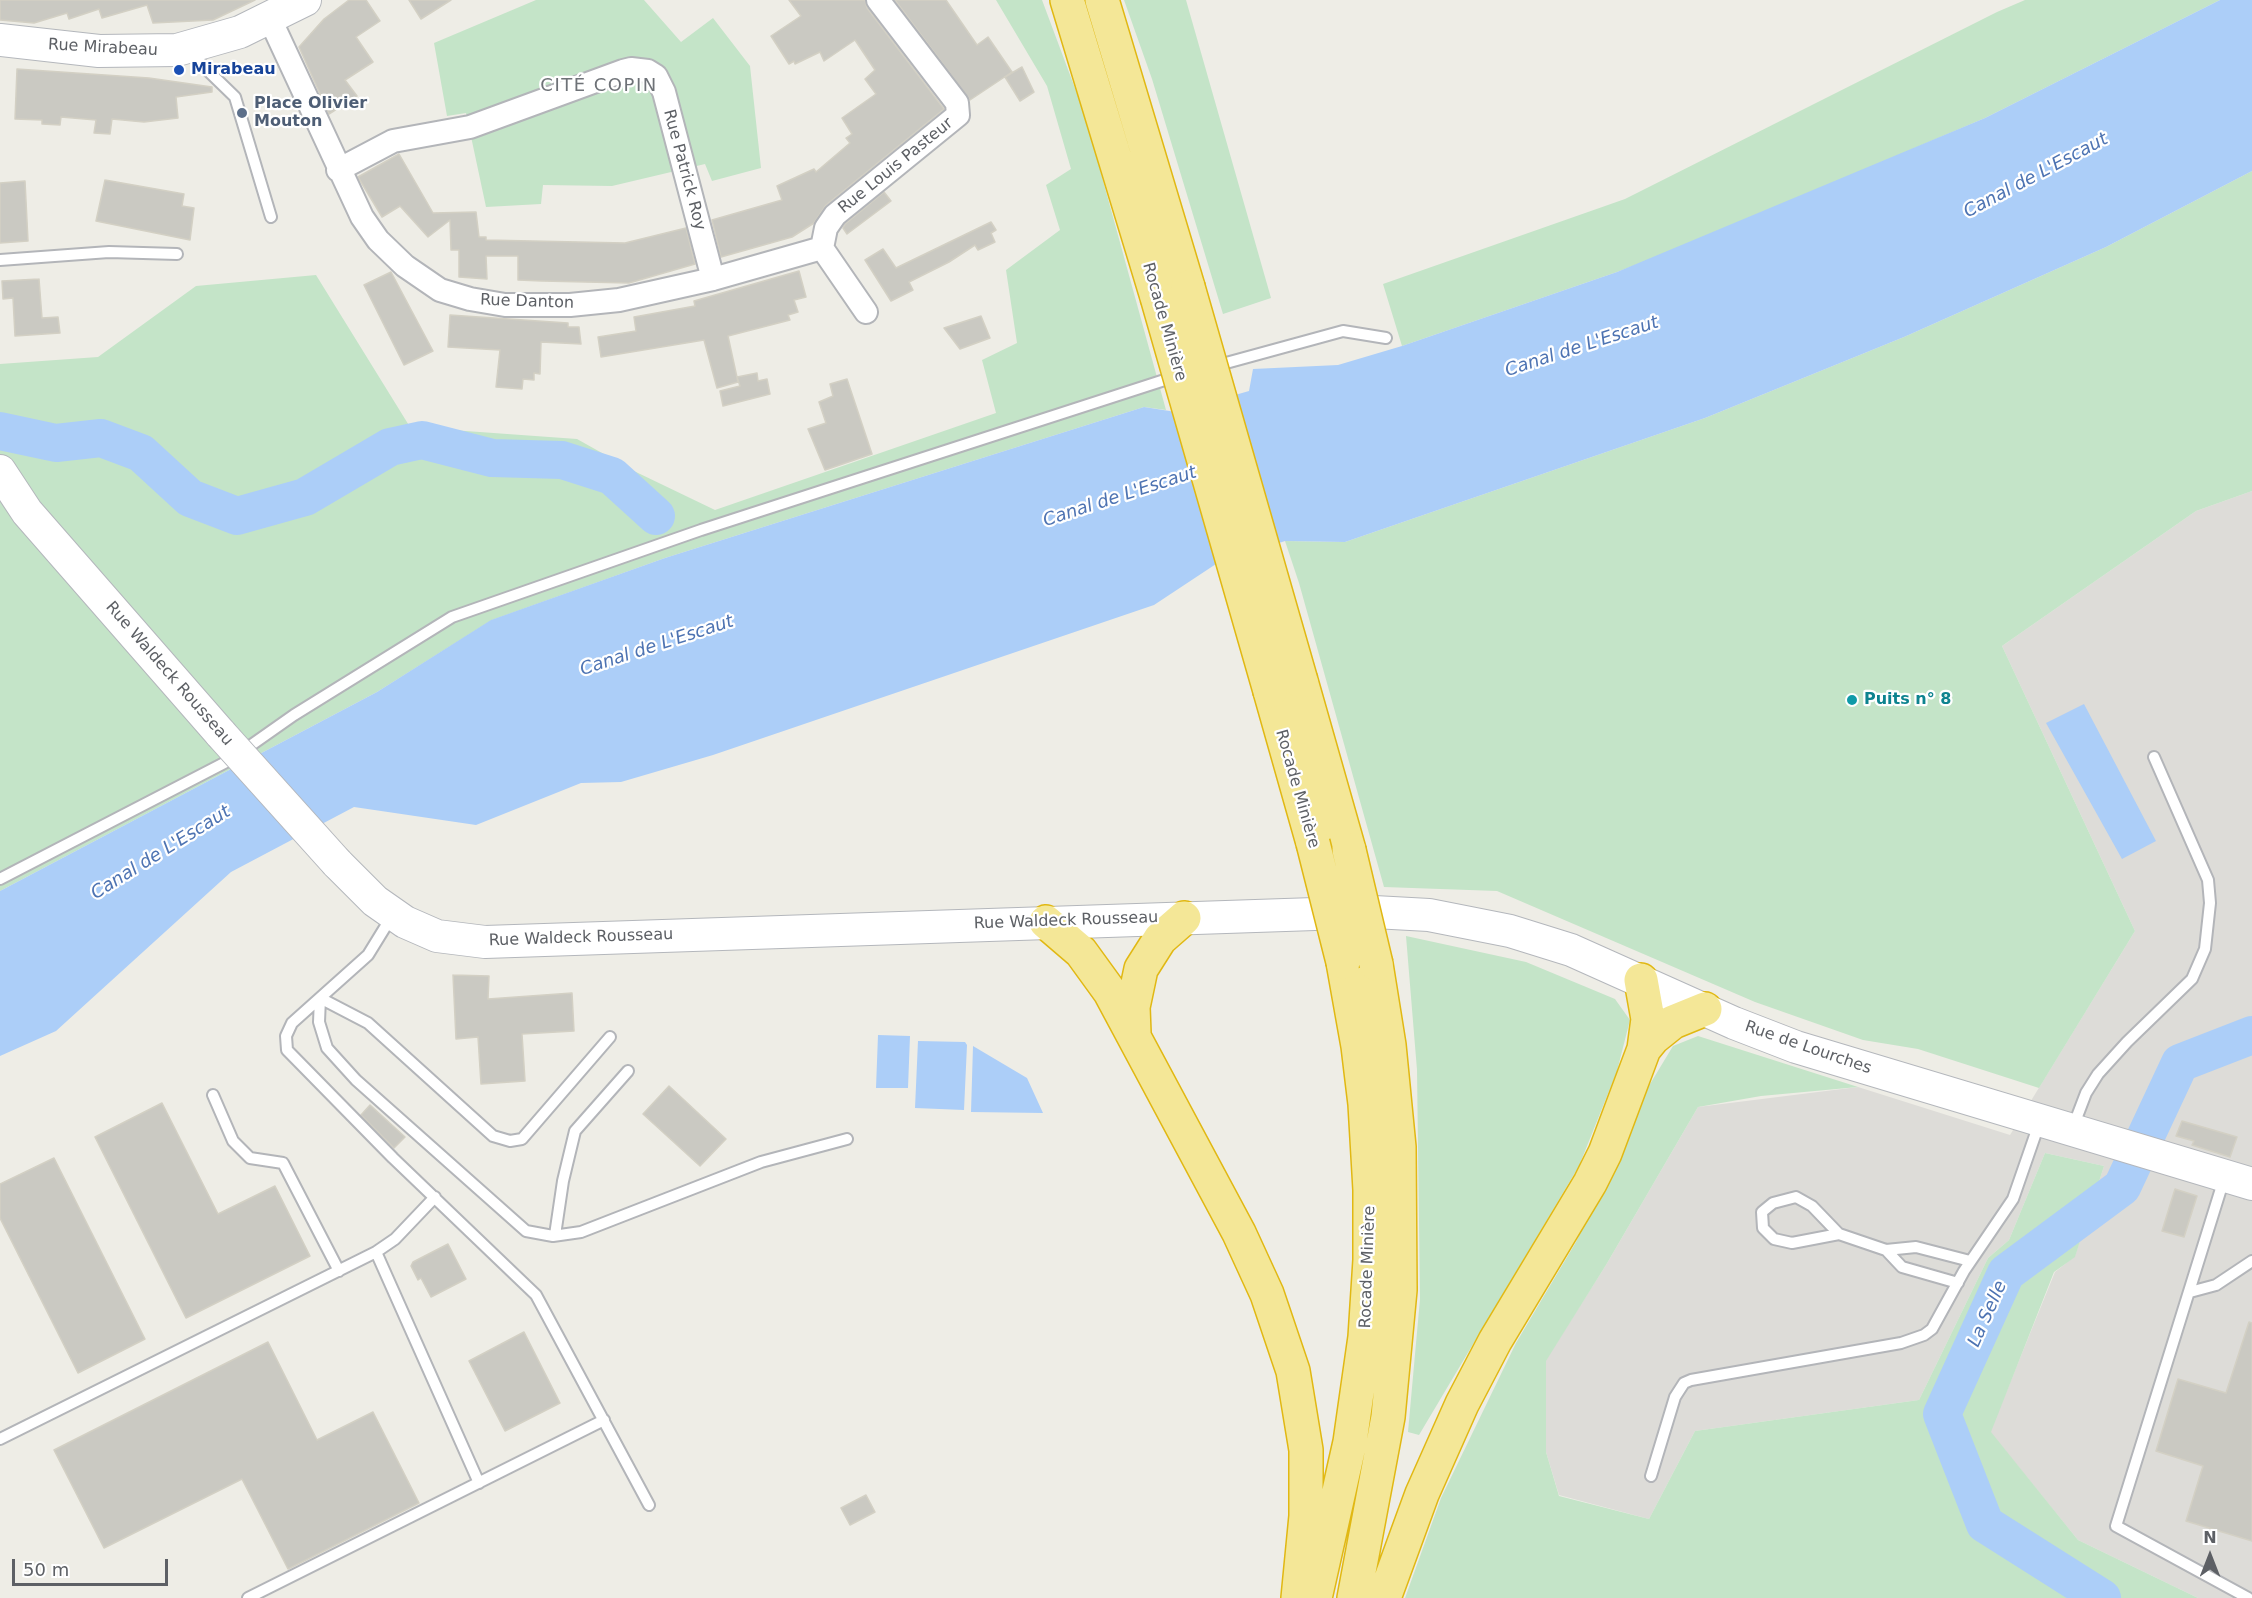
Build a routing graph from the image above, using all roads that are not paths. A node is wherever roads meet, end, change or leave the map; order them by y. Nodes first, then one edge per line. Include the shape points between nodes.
1 (305, 0) edge
2 (878, 0) edge
3 (1067, 0) edge
4 (1102, 0) edge
5 (270, 19) junction
6 (0, 40) edge
7 (193, 47) junction
8 (338, 170) junction
9 (271, 217) dead end
10 (822, 248) junction
11 (177, 254) dead end
12 (0, 260) edge
13 (713, 279) junction
14 (866, 312) dead end
15 (1386, 338) dead end
16 (1204, 369) dead end
17 (1192, 372) dead end
18 (0, 471) edge
19 (2154, 757) dead end
20 (0, 879) edge
21 (1367, 912) joint
22 (393, 915) junction
23 (1184, 918) junction
24 (1046, 922) junction
25 (1641, 980) junction
26 (320, 998) junction
27 (1705, 1009) junction
28 (610, 1037) dead end
29 (1135, 1041) junction
30 (1644, 1049) junction
31 (628, 1071) dead end
32 (213, 1095) dead end
33 (2041, 1121) junction
34 (2072, 1130) junction
35 (847, 1139) dead end
36 (2238, 1180) edge
37 (435, 1197) junction
38 (1839, 1234) junction
39 (555, 1235) junction
40 (1886, 1250) junction
41 (376, 1252) junction
42 (2252, 1261) edge
43 (1970, 1262) junction
44 (339, 1271) junction
45 (1958, 1282) junction
46 (2190, 1292) junction
47 (604, 1420) junction
48 (0, 1438) edge
49 (1651, 1476) dead end
50 (479, 1483) junction
51 (649, 1505) dead end
52 (248, 1598) edge
53 (1298, 1598) edge
54 (1315, 1598) edge
55 (1354, 1598) edge
56 (1384, 1598) edge
57 (2248, 1598) edge

1 - 5 street, Rue Mirabeau
2 - 10 street, Rue Louis Pasteur via 957,103 958,115 835,214 826,228
3 - 54 highway, Rocade Minière, bridge via 1157,297 1313,843 1343,962 1358,1046 1370,1190 1365,1336 1354,1420
4 - 55 highway, Rocade Minière, bridge via 1349,850 1376,964 1389,1045 1397,1127 1400,1290 1384,1444
5 - 7 street, Rue Mirabeau
5 - 8 street, Rue Danton
6 - 7 street, Rue Mirabeau via 129,52
7 - 9 lane via 201,64 235,98
8 - 13 street, Rue Danton via 378,240 428,283 455,295 505,304 585,304 640,297
8 - 13 street, Rue Patrick Roy via 393,141 470,127 623,71 640,69 656,76 664,92
10 - 13 street, Rue Danton
10 - 14 street
11 - 12 lane via 109,252
15 - 16 lane via 1343,331
17 - 20 lane via 701,530 452,617 294,715 230,760
18 - 22 street, Rue Waldeck Rousseau, bridge via 27,512 221,734 337,863
19 - 34 lane via 2208,880 2210,911 2205,949 2192,979 2098,1074
21 - 23 street, Rue Waldeck Rousseau
21 - 25 street, Rue de Lourches via 1429,915 1510,931 1571,950
22 - 24 street, Rue Waldeck Rousseau via 437,936 485,942
22 - 26 lane via 368,955
23 - 24 street, Rue Waldeck Rousseau
23 - 29 highway via 1160,939 1141,969 1133,1007
24 - 29 highway via 1091,965
25 - 27 street, Rue de Lourches
25 - 30 highway via 1648,1019
26 - 28 lane via 368,1023 494,1136 510,1141 522,1139
26 - 37 lane via 292,1023 286,1036 287,1050
26 - 39 lane via 319,1022 327,1048 356,1080 526,1231
27 - 30 highway via 1673,1022
27 - 33 street, Rue de Lourches via 1796,1047
29 - 53 highway via 1246,1248 1288,1354 1302,1414 1307,1471
30 - 56 highway via 1590,1183 1495,1341 1462,1404 1422,1494
31 - 39 lane via 575,1131
32 - 44 lane via 233,1141 250,1158 283,1163
33 - 34 street, Rue de Lourches
33 - 43 lane via 2013,1199
34 - 36 street, Rue de Lourches
35 - 39 lane via 761,1162 582,1232
36 - 46 lane
37 - 41 lane via 395,1239
37 - 47 lane via 537,1295
38 - 38 lane via 1812,1206 1796,1197 1773,1203 1762,1212 1763,1227 1774,1239 1792,1243
38 - 40 lane
40 - 43 lane via 1916,1247
40 - 45 lane via 1902,1267
41 - 44 lane
41 - 50 lane
42 - 46 lane via 2216,1285
43 - 45 lane
44 - 48 lane
45 - 49 lane via 1936,1324 1913,1340 1684,1383 1675,1397
46 - 57 lane via 2116,1526
47 - 50 lane
47 - 51 lane
50 - 52 lane

